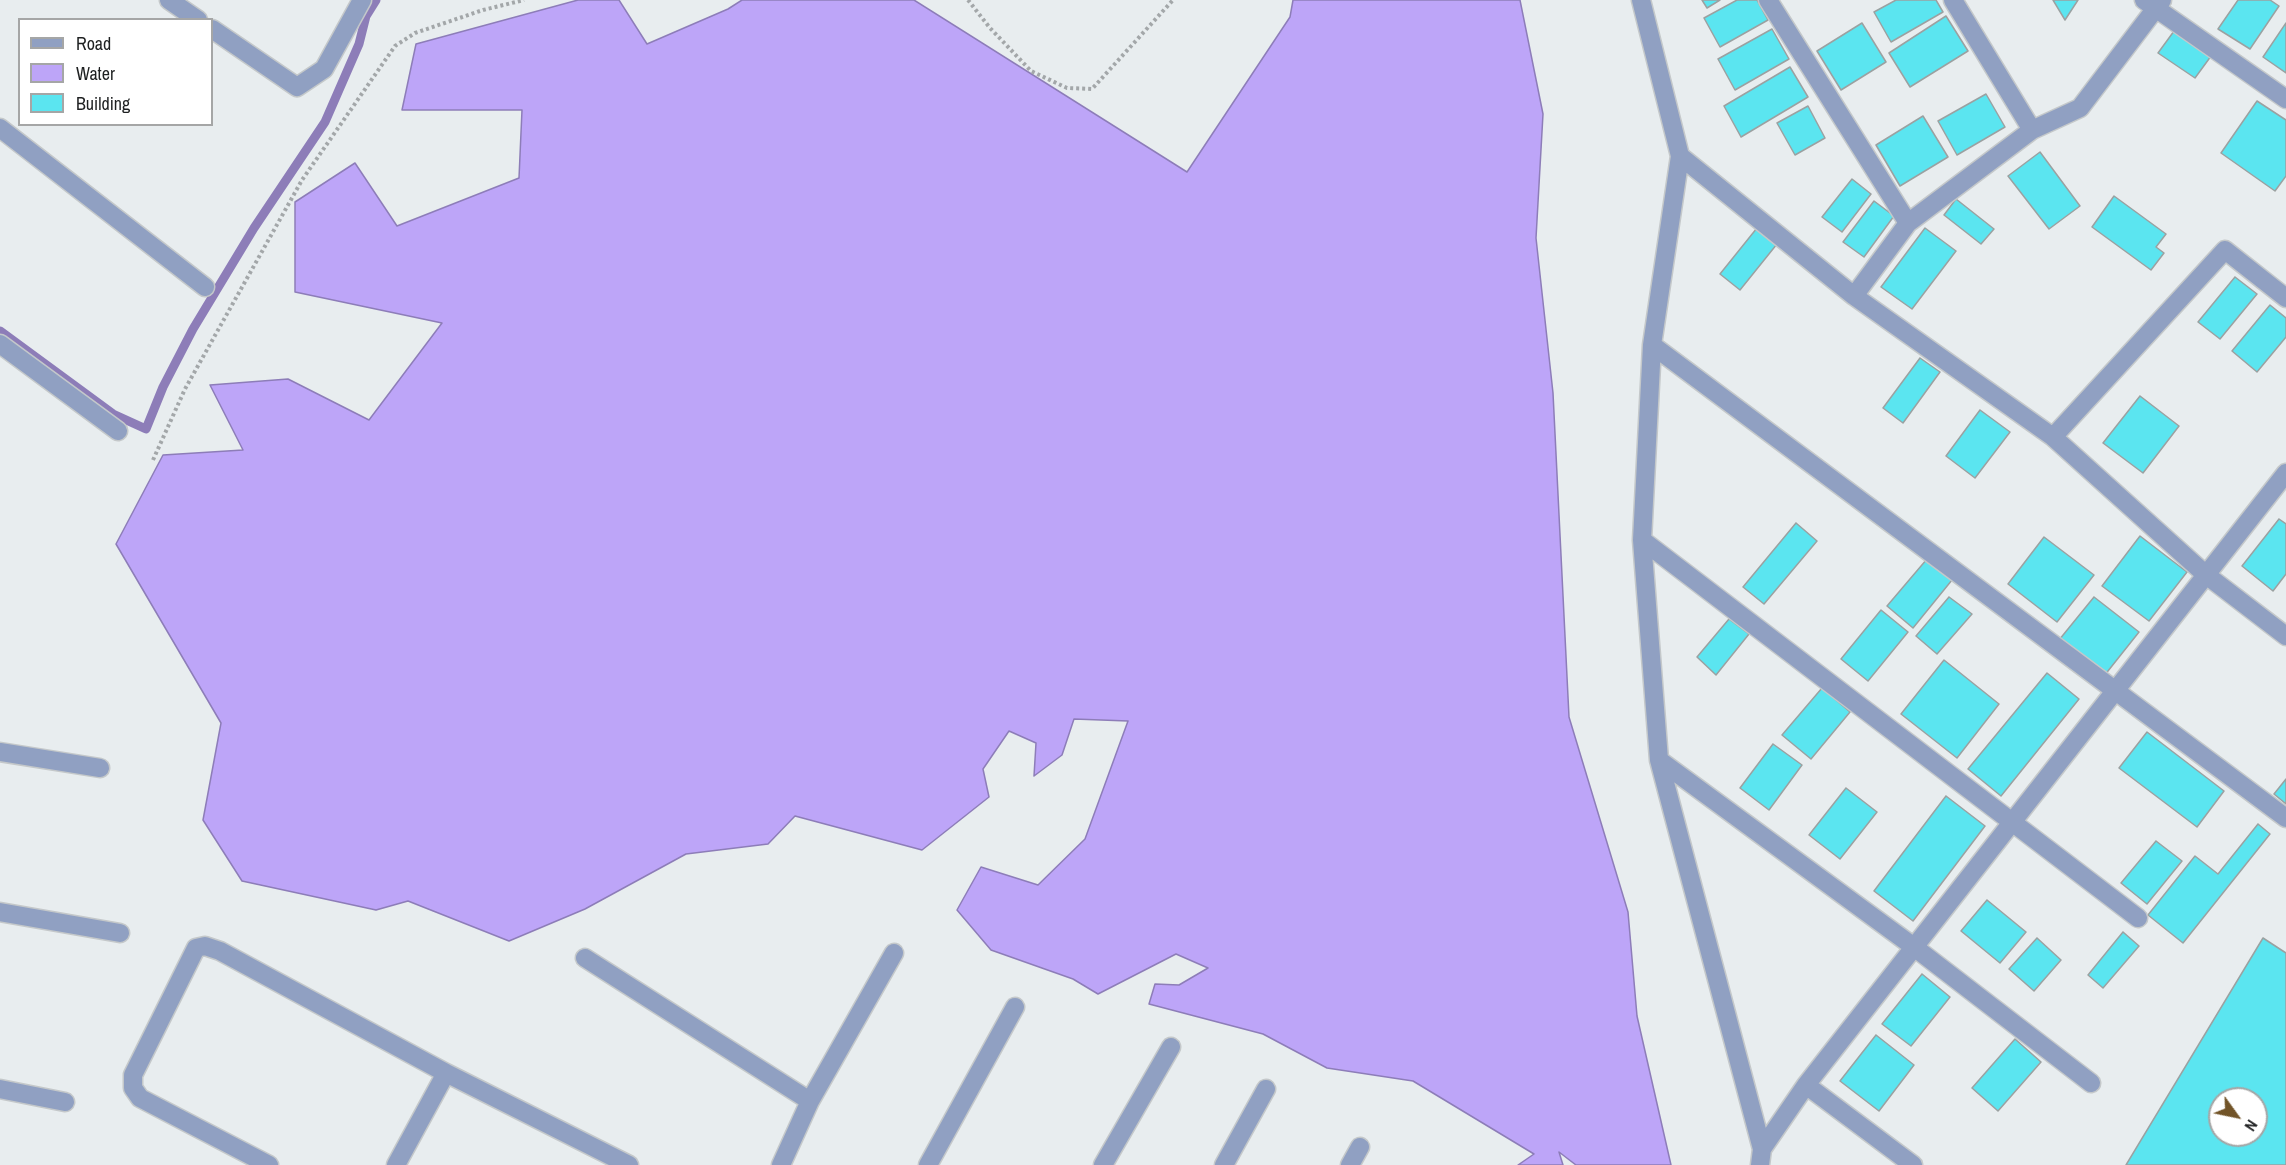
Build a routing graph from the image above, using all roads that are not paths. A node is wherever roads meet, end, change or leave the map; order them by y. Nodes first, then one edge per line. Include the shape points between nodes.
1 (169, 0) edge
2 (362, 0) edge
3 (1641, 0) edge
4 (1768, 0) edge
5 (1953, 0) edge
6 (2154, 3) edge
7 (195, 18) edge
8 (213, 30) edge
9 (2286, 99) edge
10 (0, 128) edge
11 (2032, 130) junction
12 (1680, 156) junction
13 (1908, 222) junction
14 (204, 287) dead end
15 (1854, 296) junction
16 (2286, 298) edge
17 (0, 344) edge
18 (1652, 345) junction
19 (118, 431) dead end
20 (2053, 437) junction
21 (2286, 473) edge
22 (1642, 540) junction
23 (2205, 574) junction
24 (2286, 636) edge
25 (2113, 691) junction
26 (0, 752) edge
27 (1659, 760) junction
28 (100, 768) dead end
29 (2286, 818) edge
30 (2011, 822) junction
31 (0, 912) edge
32 (2138, 918) dead end
33 (120, 933) dead end
34 (1914, 947) junction
35 (894, 953) dead end
36 (585, 957) dead end
37 (1015, 1007) dead end
38 (1171, 1047) dead end
39 (446, 1072) junction
40 (2091, 1083) dead end
41 (1806, 1085) junction
42 (0, 1089) edge
43 (1266, 1089) dead end
44 (810, 1101) junction
45 (64, 1102) dead end
46 (1360, 1147) dead end
47 (1761, 1157) edge
48 (269, 1165) edge
49 (396, 1165) edge
50 (629, 1165) edge
51 (781, 1165) edge
52 (928, 1165) edge
53 (1103, 1165) edge
54 (1224, 1165) edge
55 (1350, 1165) edge
56 (1913, 1165) edge

1 - 7 street
2 - 8 street via 324,69 297,87
3 - 12 street
4 - 13 street
5 - 11 street
6 - 9 street
6 - 11 street via 2080,108
10 - 14 street
11 - 13 street
12 - 15 street
12 - 18 street
13 - 15 street
15 - 20 street
16 - 20 street via 2225,250
17 - 19 street
18 - 22 street
18 - 25 street
20 - 23 street
21 - 23 street
22 - 27 street
22 - 30 street
23 - 24 street
23 - 25 street
25 - 29 street
25 - 30 street
26 - 28 street
27 - 34 street
27 - 47 street
30 - 32 street
30 - 34 street
31 - 33 street
34 - 40 street
34 - 41 street
35 - 44 street
36 - 44 street
37 - 52 street
38 - 53 street
39 - 48 street via 220,951 205,946 196,948 133,1075 133,1088 140,1098
39 - 49 street
39 - 50 street
41 - 47 street
41 - 56 street
42 - 45 street
43 - 54 street
44 - 51 street
46 - 55 street

